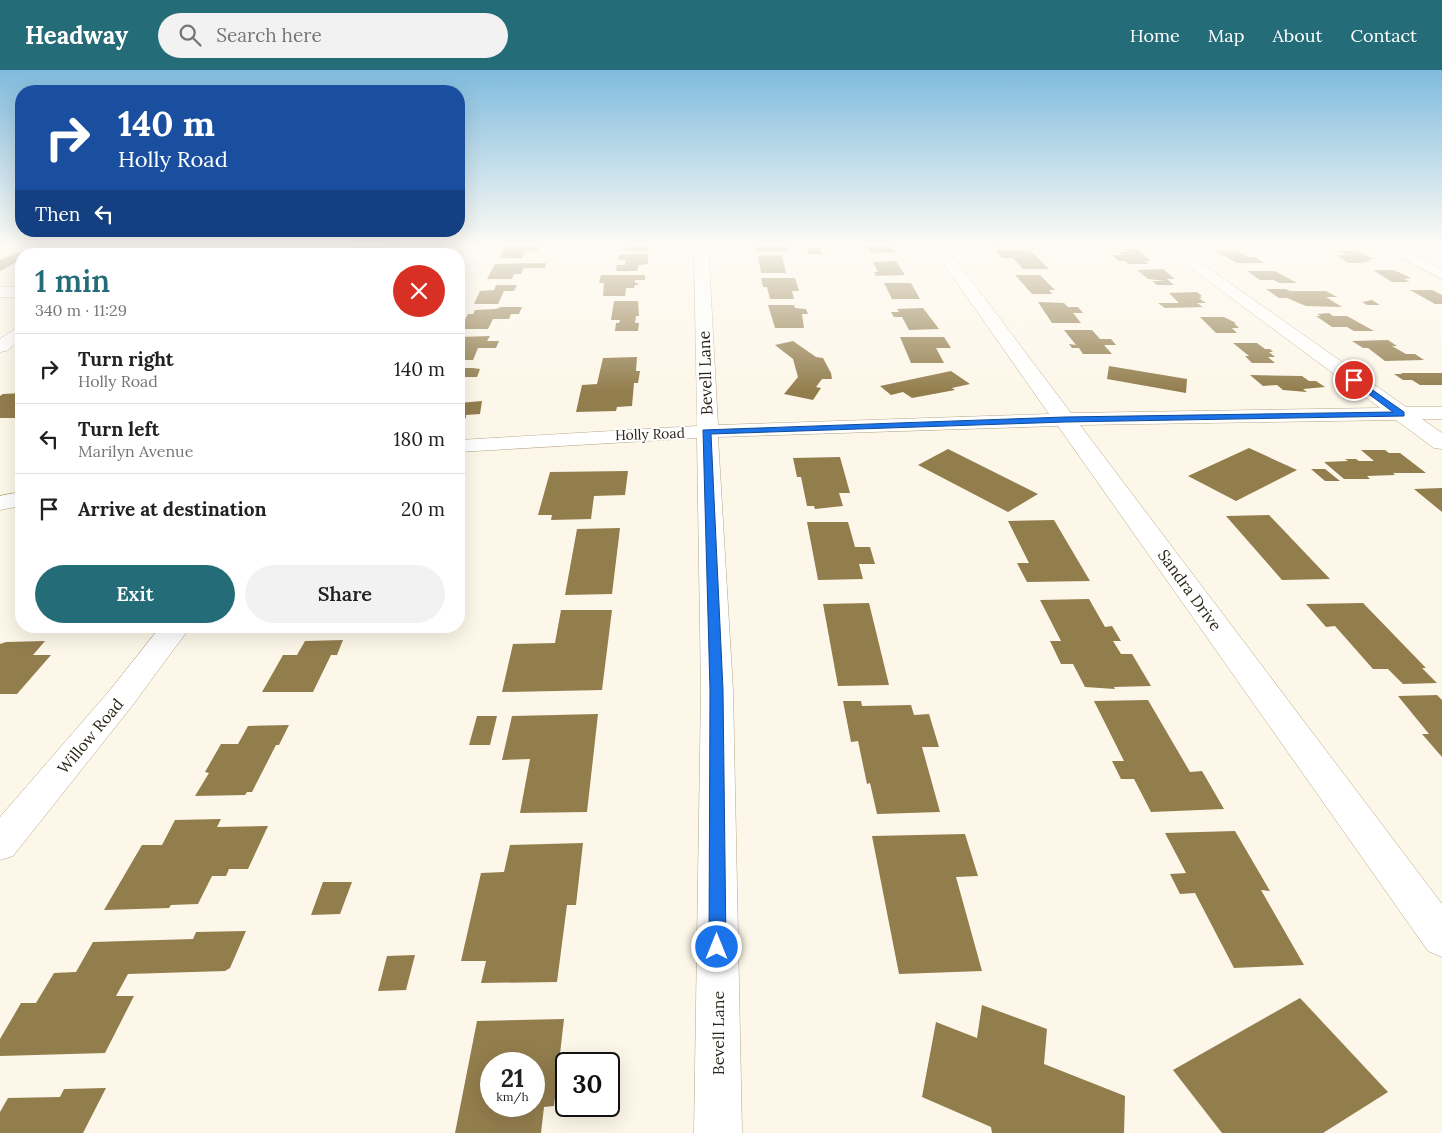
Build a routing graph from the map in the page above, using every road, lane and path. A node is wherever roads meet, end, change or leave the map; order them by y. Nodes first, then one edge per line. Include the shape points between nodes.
1 (702, 293) edge
2 (972, 293) edge
3 (1233, 293) edge
4 (15, 337) edge
5 (0, 347) edge
6 (1442, 413) edge
7 (1401, 414) junction
8 (1065, 420) junction
9 (706, 432) junction
10 (1442, 443) edge
11 (465, 446) edge
12 (15, 500) edge
13 (0, 503) edge
14 (172, 633) edge
15 (0, 844) edge
16 (1442, 937) edge
17 (718, 1133) edge

1 - 9 street, Bevell Lane
2 - 8 street, Sandra Drive
3 - 7 street
4 - 5 street
6 - 7 street, Holly Road
7 - 8 street, Holly Road
7 - 10 street
8 - 9 street, Holly Road
8 - 16 street, Sandra Drive
9 - 11 street, Holly Road via 607,435
9 - 17 street, Bevell Lane via 717,690
12 - 13 street
14 - 15 street, Willow Road

